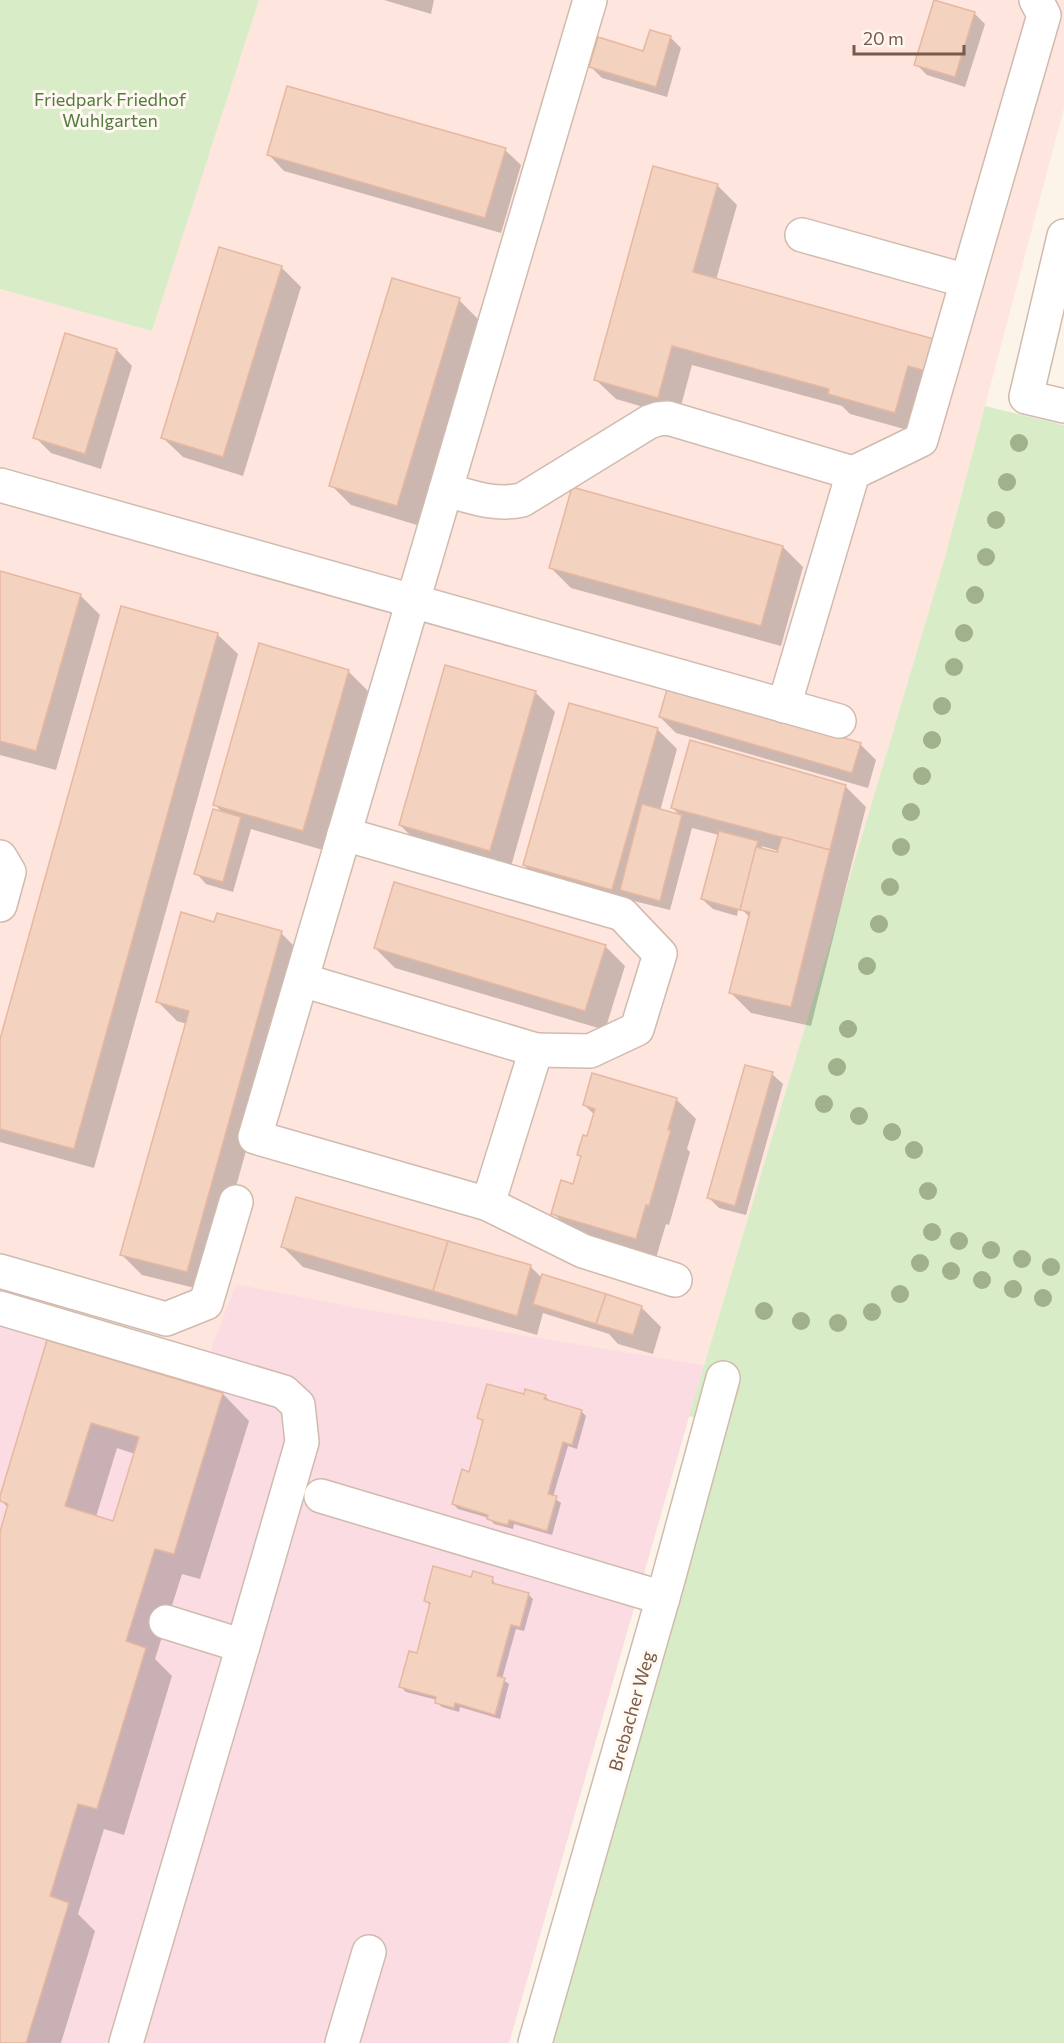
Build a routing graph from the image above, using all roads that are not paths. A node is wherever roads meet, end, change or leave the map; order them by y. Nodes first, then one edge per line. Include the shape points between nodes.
1 (590, 0) edge
2 (1036, 0) edge
3 (802, 235) dead end
4 (1064, 236) edge
5 (967, 281) junction
6 (1047, 304) junction
7 (1064, 333) edge
8 (1064, 406) edge
9 (854, 473) junction
10 (0, 485) edge
11 (446, 490) junction
12 (413, 601) junction
13 (784, 706) junction
14 (839, 721) dead end
15 (344, 834) junction
16 (0, 857) edge
17 (0, 905) edge
18 (302, 980) junction
19 (536, 1050) junction
20 (236, 1202) dead end
21 (488, 1204) junction
22 (0, 1271) edge
23 (675, 1280) dead end
24 (0, 1308) edge
25 (723, 1378) dead end
26 (321, 1496) dead end
27 (666, 1589) junction
28 (166, 1622) dead end
29 (243, 1646) junction
30 (369, 1952) dead end
31 (126, 2043) edge
32 (342, 2043) edge
33 (535, 2043) edge

1 - 11 street
2 - 5 street via 1044,15
3 - 5 street
4 - 6 street
5 - 9 street via 921,440
6 - 7 street
6 - 8 street via 1026,397
9 - 11 street via 668,418 649,422 522,501 491,502
9 - 13 street
10 - 12 street
11 - 12 street
12 - 13 street
12 - 15 street
13 - 14 street
15 - 18 street
15 - 19 street via 622,914 660,954 637,1029 590,1051
16 - 17 street via 9,873
18 - 19 street
18 - 21 street via 255,1137
19 - 21 street
20 - 22 street via 206,1303 166,1319
21 - 23 street via 583,1251
24 - 29 street via 284,1392 298,1406 302,1442
25 - 27 street, Brebacher Weg
26 - 27 street
27 - 33 street, Brebacher Weg
28 - 29 street
29 - 31 street
30 - 32 street

